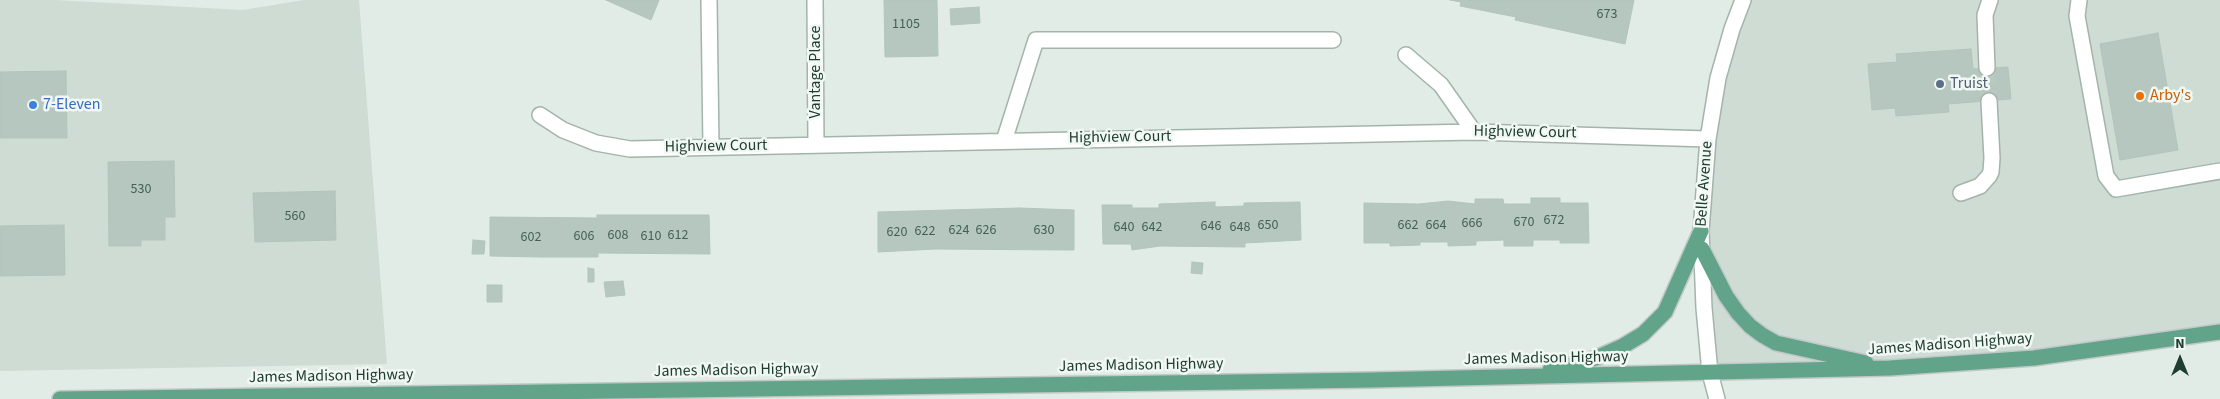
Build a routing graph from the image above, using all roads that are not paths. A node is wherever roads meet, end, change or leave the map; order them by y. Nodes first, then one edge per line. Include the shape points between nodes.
1 (709, 0) edge
2 (815, 0) edge
3 (1742, 0) edge
4 (1990, 0) edge
5 (2079, 0) edge
6 (1333, 40) dead end
7 (1406, 55) dead end
8 (1986, 68) tunnel mouth
9 (1989, 101) tunnel mouth
10 (540, 115) dead end
11 (1474, 132) junction
12 (1708, 139) junction
13 (1004, 141) junction
14 (816, 145) junction
15 (710, 147) junction
16 (2220, 171) edge
17 (1961, 193) dead end
18 (1701, 231) junction
19 (1702, 249) junction
20 (2220, 332) edge
21 (1890, 368) junction
22 (1710, 373) junction
23 (1525, 377) junction
24 (606, 395) edge
25 (60, 399) edge
26 (1718, 399) edge

1 - 15 street
2 - 14 street, Vantage Place
3 - 12 street, Belle Avenue via 1718,78
4 - 8 street via 1984,14
5 - 16 street via 2077,16 2106,176 2116,189
6 - 13 street via 1036,40
7 - 11 street via 1441,85
9 - 17 street via 1991,172 1980,186
10 - 15 street, Highview Court via 563,130 596,143 630,149
11 - 12 street, Highview Court
11 - 13 street, Highview Court
12 - 18 street, Belle Avenue
13 - 14 street, Highview Court
14 - 15 street, Highview Court
18 - 19 street, Belle Avenue
18 - 23 main road via 1665,312 1643,334 1596,358
19 - 21 main road via 1730,302 1762,335 1776,342
19 - 22 street, Belle Avenue
20 - 21 main road, James Madison Highway via 2034,358
21 - 22 main road, James Madison Highway
22 - 23 main road, James Madison Highway
22 - 26 street, Belle Avenue
23 - 24 main road, James Madison Highway
24 - 25 main road, James Madison Highway

